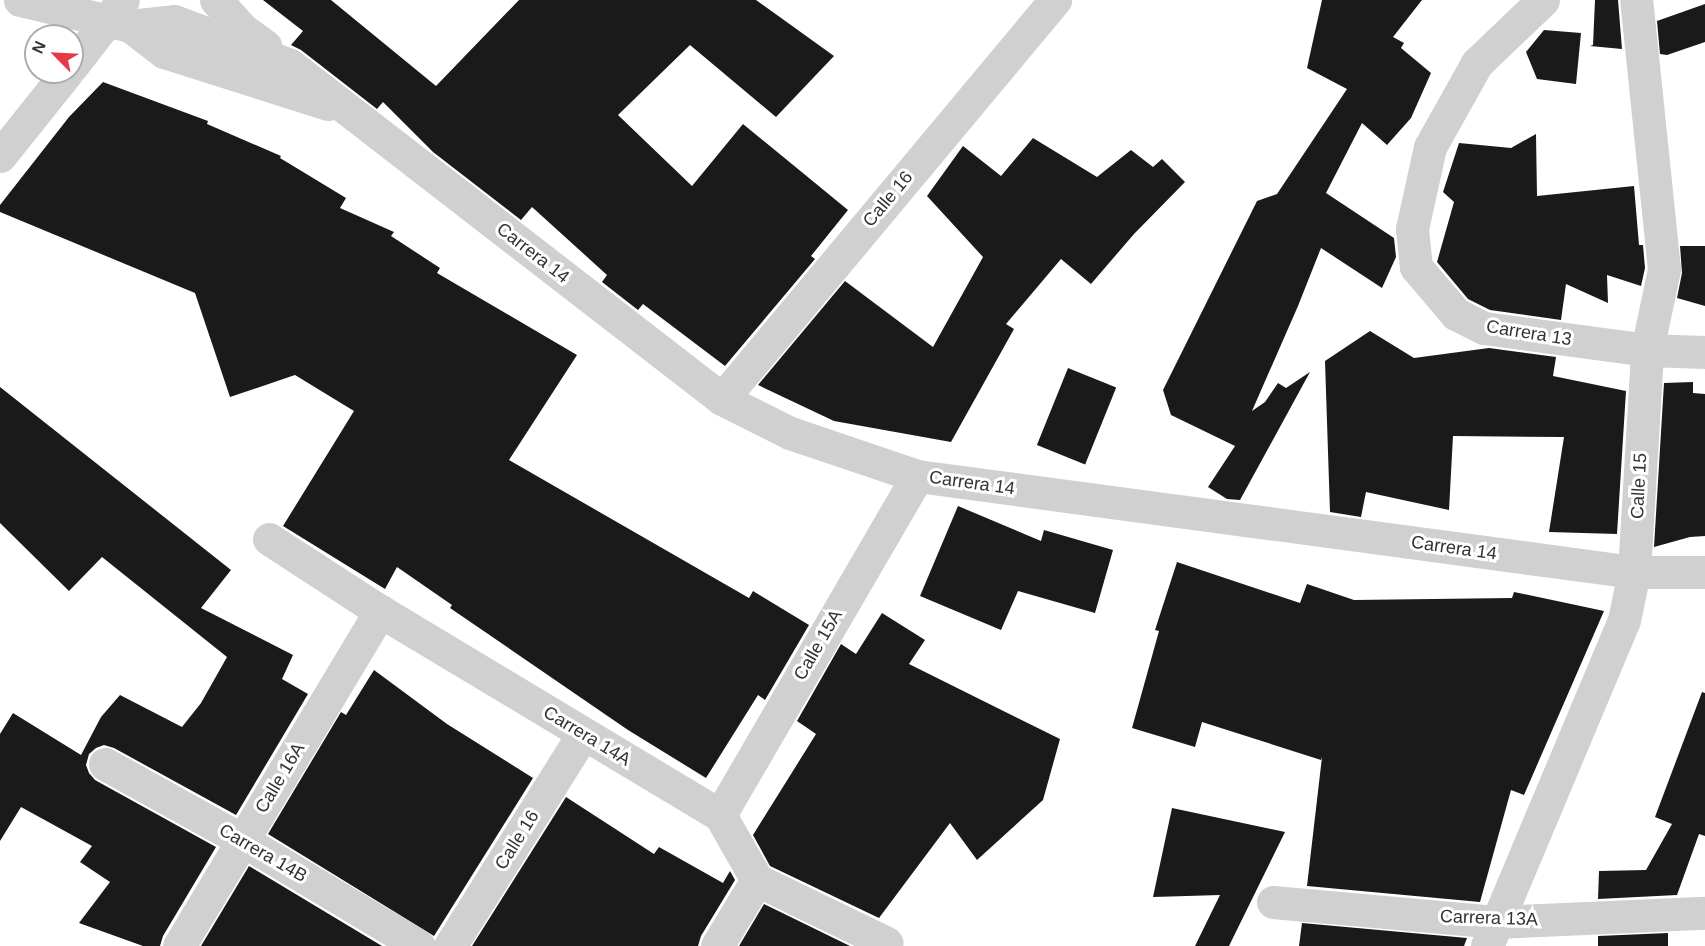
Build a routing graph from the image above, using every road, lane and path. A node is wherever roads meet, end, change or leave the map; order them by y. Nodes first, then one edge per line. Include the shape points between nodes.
1 (20, 0) edge
2 (216, 0) edge
3 (1055, 0) edge
4 (1543, 0) edge
5 (1636, 0) edge
6 (74, 6) edge
7 (120, 16) edge
8 (84, 54) edge
9 (290, 65) junction
10 (57, 84) edge
11 (347, 110) junction
12 (0, 156) edge
13 (1647, 350) junction
14 (1705, 352) edge
15 (722, 399) junction
16 (916, 476) junction
17 (269, 539) dead end
18 (1634, 572) junction
19 (1698, 578) edge
20 (380, 611) junction
21 (583, 734) junction
22 (105, 764) dead end
23 (720, 815) junction
24 (242, 840) junction
25 (757, 880) junction
26 (1273, 902) dead end
27 (1705, 913) edge
28 (1491, 934) edge
29 (887, 943) dead end
30 (179, 946) edge
31 (419, 946) edge
32 (450, 946) edge
33 (717, 946) edge

1 - 6 street, Carrera 14
2 - 9 street via 242,29
3 - 15 street, Calle 16
4 - 13 street, Carrera 13 via 1477,63 1430,147 1412,229 1416,267 1456,314 1484,328
5 - 13 street, Calle 15 via 1664,269
6 - 7 street, Carrera 14
7 - 8 street
7 - 9 street, Carrera 14 via 174,21
7 - 11 street, Carrera 14 via 164,52
9 - 11 street, Carrera 14
10 - 12 street
11 - 15 street, Carrera 14
13 - 14 street, Carrera 13
13 - 18 street, Calle 15
15 - 16 street, Carrera 14 via 790,433
16 - 18 street, Carrera 14
16 - 23 street, Calle 15A
17 - 20 street, Carrera 14A
18 - 19 street, Carrera 14
18 - 28 street, Calle 15 via 1624,620
20 - 21 street, Carrera 14A
20 - 24 street, Calle 16A
21 - 23 street, Carrera 14A
21 - 32 street, Calle 16
22 - 24 street, Carrera 14B
23 - 25 street, Carrera 14A
24 - 30 street, Calle 16A
24 - 31 street, Carrera 14B
25 - 29 street
25 - 33 street
26 - 28 street, Carrera 13A
27 - 28 street, Carrera 13A

